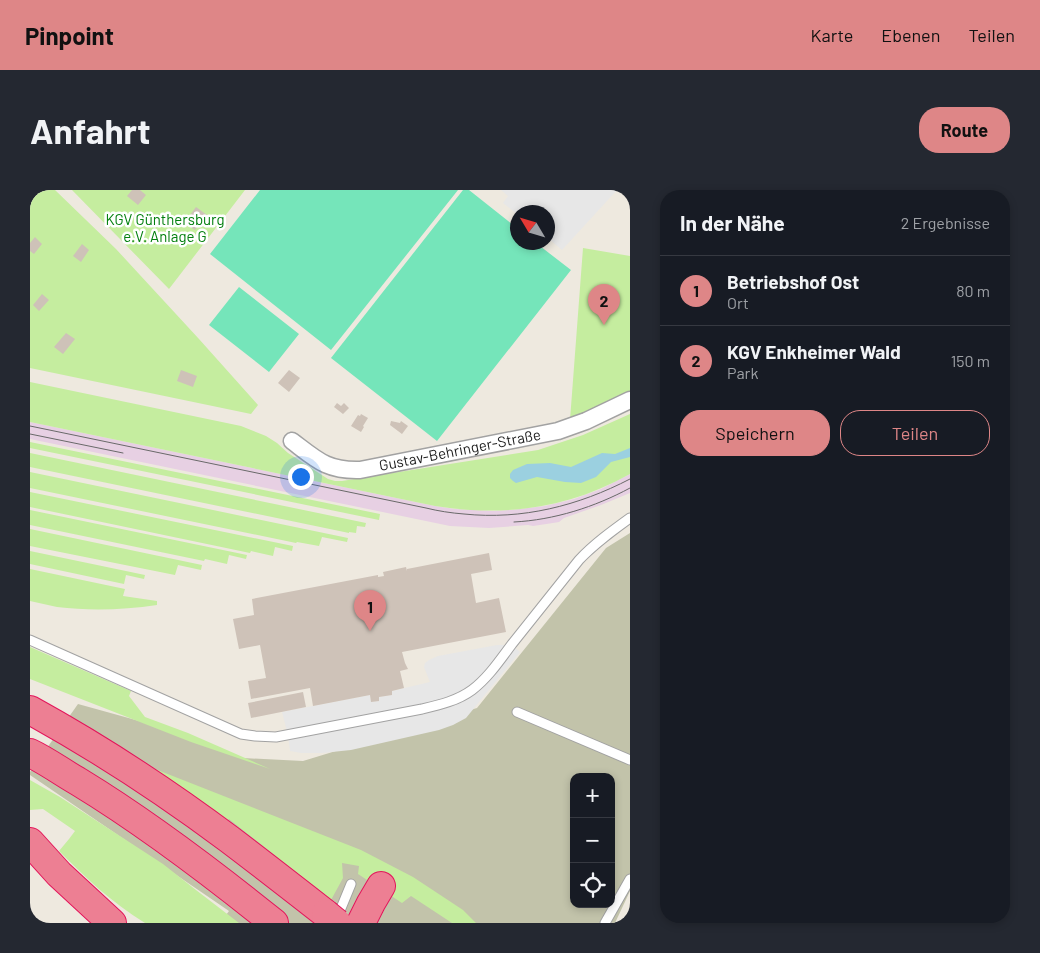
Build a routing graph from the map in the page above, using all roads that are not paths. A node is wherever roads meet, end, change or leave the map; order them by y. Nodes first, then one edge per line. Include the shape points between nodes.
1 (630, 400) edge
2 (292, 441) dead end
3 (630, 518) edge
4 (30, 640) edge
5 (30, 710) edge
6 (517, 712) dead end
7 (30, 753) edge
8 (630, 760) edge
9 (30, 842) edge
10 (630, 879) edge
11 (351, 884) dead end
12 (381, 886) dead end
13 (333, 920) edge
14 (112, 923) edge
15 (274, 923) edge
16 (362, 923) edge
17 (605, 923) edge

1 - 2 street, Gustav-Behringer-Straße via 558,431 360,470 333,468
3 - 4 lane via 604,536 579,560 472,690 439,706 276,736 241,734
5 - 13 highway via 150,783 228,838
6 - 8 lane
7 - 15 highway via 157,834
9 - 14 highway
10 - 17 lane
11 - 13 lane
12 - 16 highway

